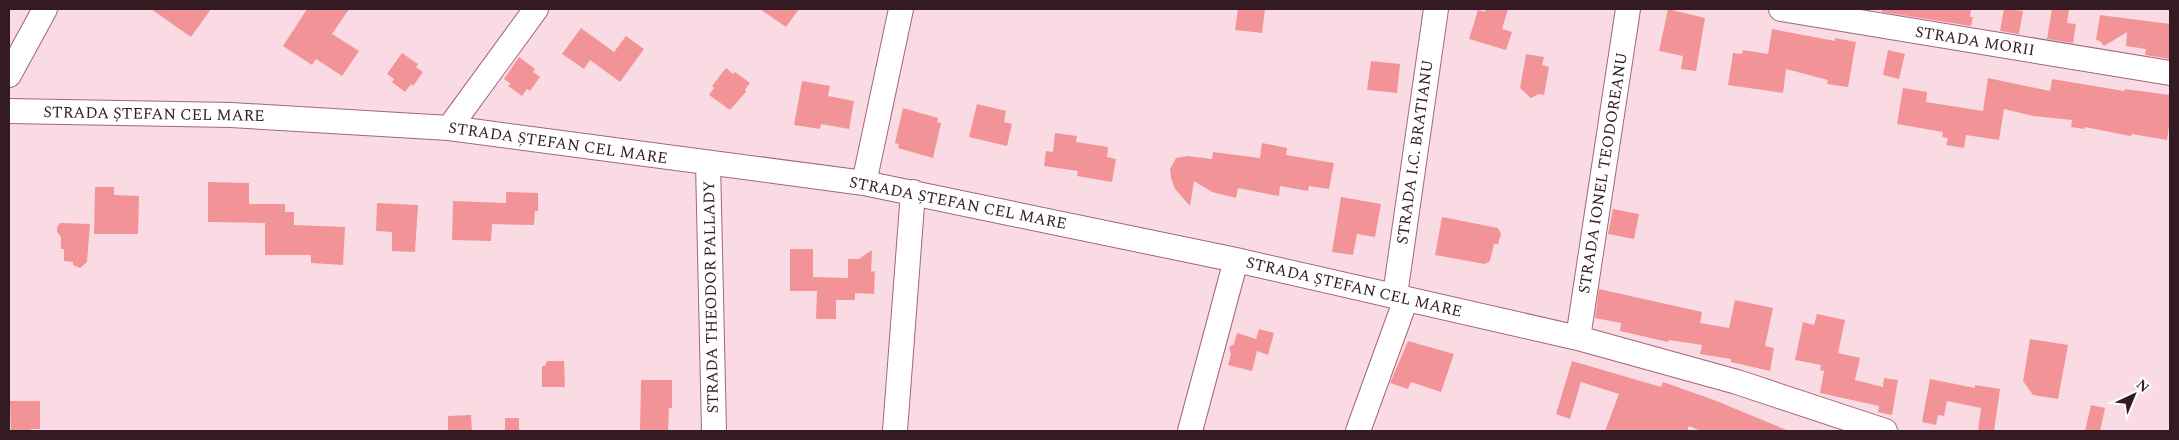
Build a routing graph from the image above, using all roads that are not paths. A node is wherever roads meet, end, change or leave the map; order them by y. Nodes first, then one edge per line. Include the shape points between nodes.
1 (45, 9) edge
2 (536, 9) edge
3 (901, 9) edge
4 (1436, 9) edge
5 (1628, 9) edge
6 (1781, 9) edge
7 (2170, 73) edge
8 (9, 75) edge
9 (9, 111) edge
10 (449, 128) junction
11 (708, 163) junction
12 (864, 183) junction
13 (912, 192) junction
14 (1236, 260) junction
15 (1400, 297) junction
16 (1578, 338) junction
17 (714, 431) edge
18 (895, 431) edge
19 (1190, 431) edge
20 (1358, 431) edge
21 (1885, 431) edge

1 - 8 street
2 - 10 street
3 - 12 street
4 - 15 street, STRADA I.C. BRATIANU
5 - 16 street, STRADA IONEL TEODOREANU
6 - 7 street, STRADA MORII
9 - 10 street, STRADA ȘTEFAN CEL MARE via 231,115
10 - 11 street, STRADA ȘTEFAN CEL MARE
11 - 12 street, STRADA ȘTEFAN CEL MARE
11 - 17 street, STRADA THEODOR PALLADY
12 - 13 street, STRADA ȘTEFAN CEL MARE
13 - 14 street, STRADA ȘTEFAN CEL MARE
13 - 18 street
14 - 15 street, STRADA ȘTEFAN CEL MARE
14 - 19 street
15 - 16 street, STRADA ȘTEFAN CEL MARE
15 - 20 street, STRADA I.C. BRATIANU
16 - 21 street, STRADA ȘTEFAN CEL MARE via 1737,382

